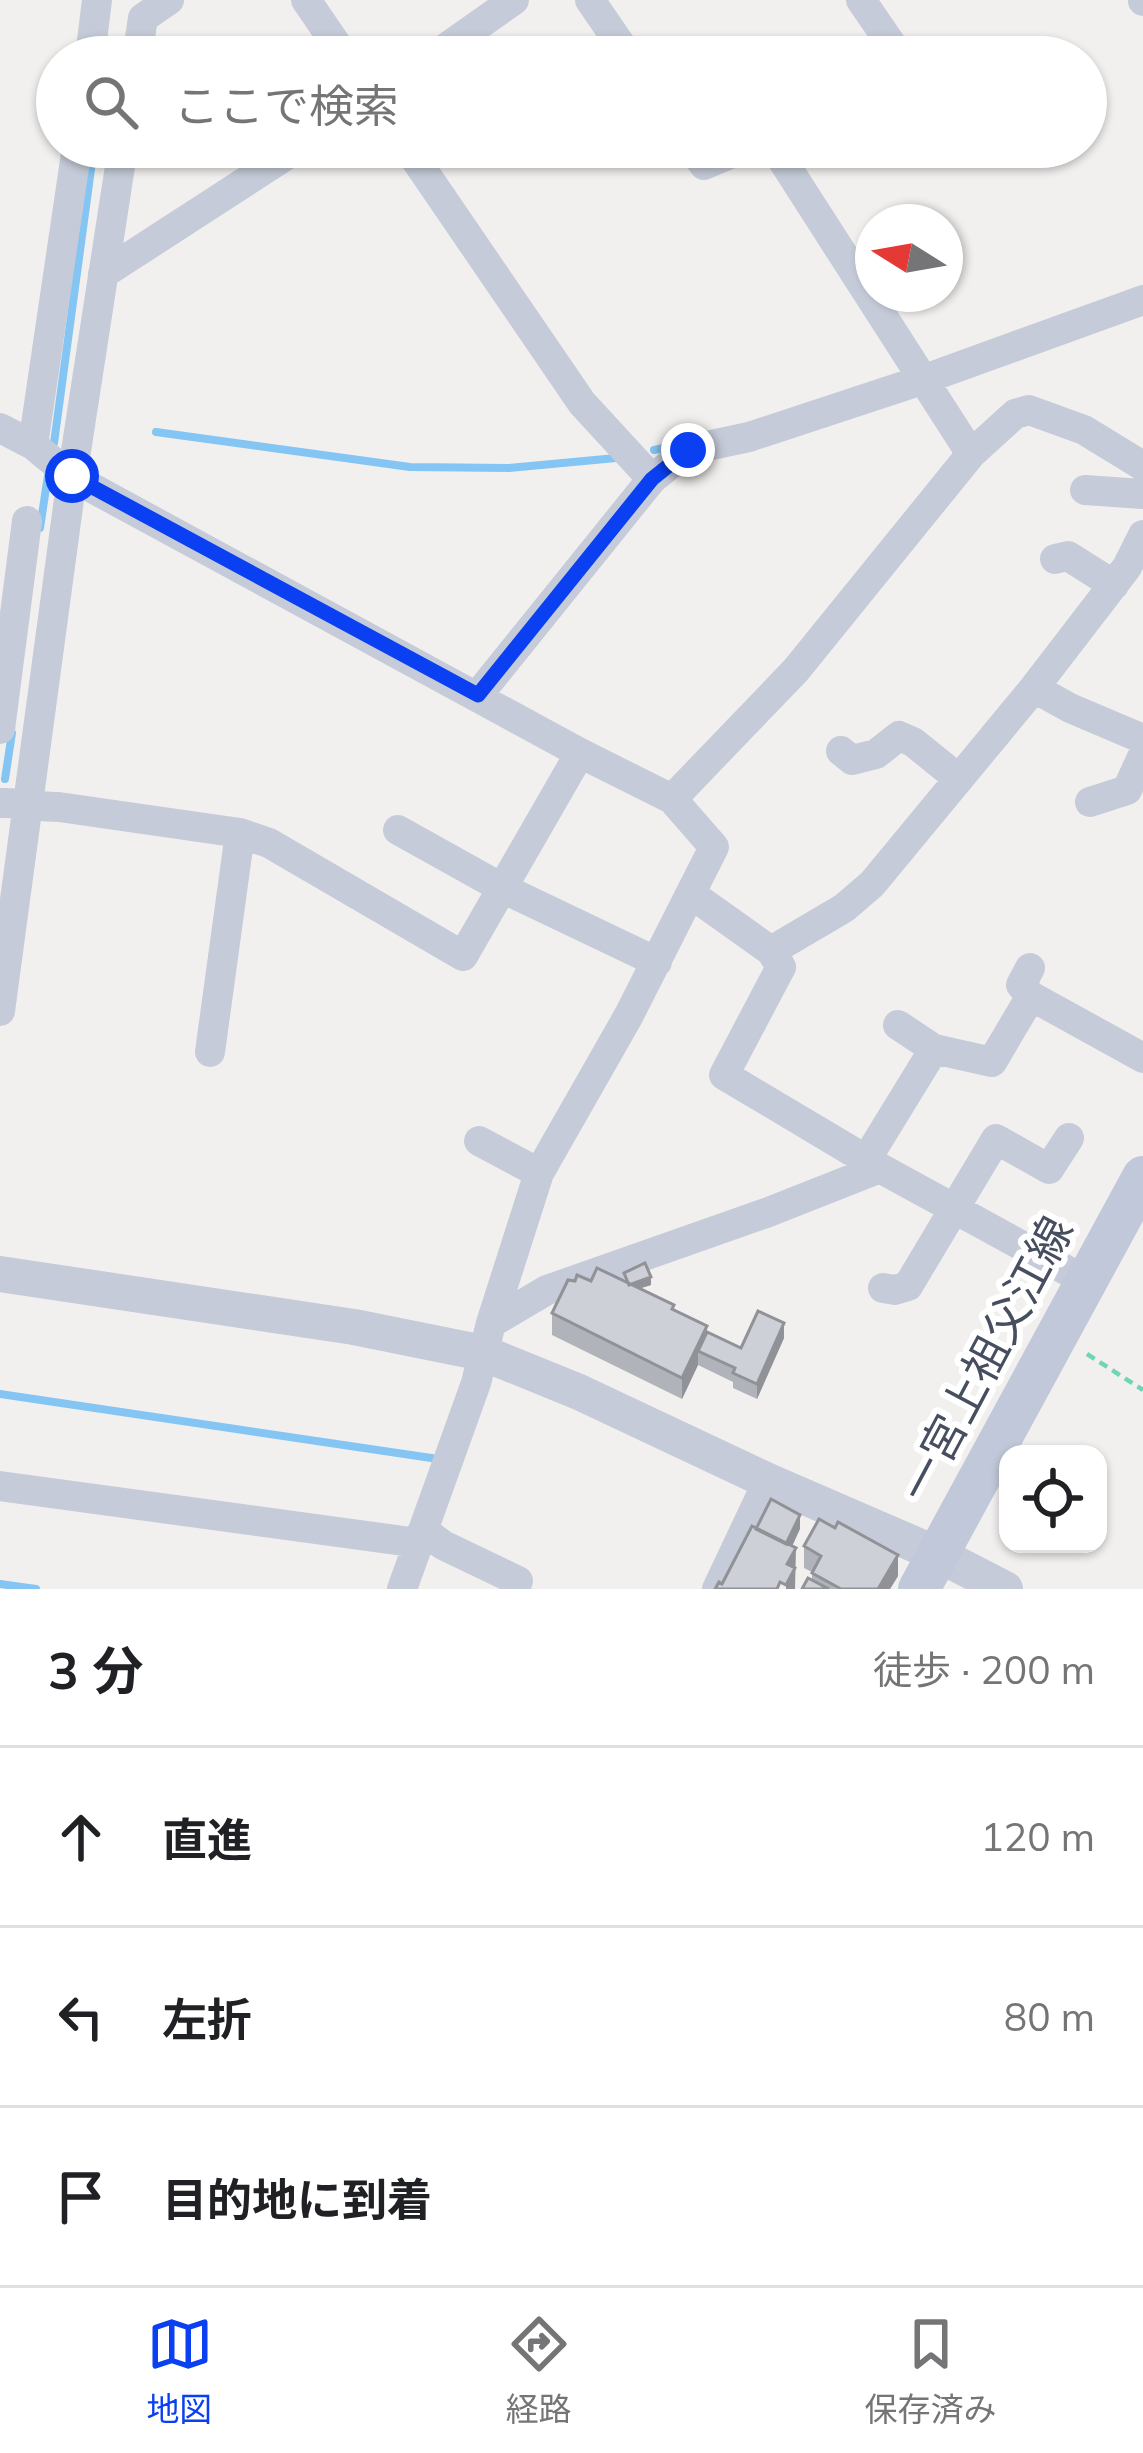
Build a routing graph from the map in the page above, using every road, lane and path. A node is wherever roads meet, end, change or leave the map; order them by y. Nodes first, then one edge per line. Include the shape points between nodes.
1 (97, 0) edge
2 (306, 0) edge
3 (514, 0) edge
4 (590, 0) edge
5 (861, 0) edge
6 (147, 6) edge
7 (93, 36) edge
8 (141, 36) edge
9 (331, 36) edge
10 (463, 36) edge
11 (615, 36) edge
12 (886, 36) edge
13 (74, 168) edge
14 (120, 168) edge
15 (266, 168) edge
16 (420, 168) edge
17 (787, 168) edge
18 (103, 274) junction
19 (1143, 299) edge
20 (922, 380) junction
21 (0, 428) edge
22 (33, 446) junction
23 (971, 454) junction
24 (1143, 466) edge
25 (72, 476) junction
26 (652, 479) junction
27 (1085, 490) dead end
28 (1143, 494) edge
29 (28, 521) dead end
30 (1143, 535) edge
31 (1055, 559) dead end
32 (1128, 577) edge
33 (9, 588) edge
34 (1034, 688) junction
35 (478, 695) junction
36 (0, 729) edge
37 (1143, 739) edge
38 (841, 752) dead end
39 (580, 753) junction
40 (1143, 755) edge
41 (959, 779) junction
42 (672, 799) junction
43 (1090, 802) dead end
44 (15, 805) edge
45 (398, 830) dead end
46 (240, 833) junction
47 (502, 889) junction
48 (692, 894) junction
49 (771, 951) junction
50 (657, 962) junction
51 (0, 1011) edge
52 (898, 1025) dead end
53 (934, 1048) junction
54 (210, 1052) dead end
55 (1143, 1058) edge
56 (1070, 1138) dead end
57 (479, 1141) dead end
58 (873, 1164) junction
59 (539, 1173) junction
60 (1143, 1177) edge
61 (956, 1210) junction
62 (0, 1274) edge
63 (1086, 1281) junction
64 (883, 1288) dead end
65 (1056, 1335) junction
66 (487, 1338) junction
67 (1143, 1390) edge
68 (768, 1481) junction
69 (0, 1486) edge
70 (421, 1536) junction
71 (929, 1572) edge
72 (518, 1581) dead end
73 (403, 1589) edge
74 (717, 1589) edge
75 (1005, 1589) edge

1 - 7 street
2 - 9 street
3 - 10 street
4 - 11 street
5 - 12 street
6 - 8 street
13 - 22 street
14 - 18 street
15 - 18 street
16 - 26 street via 582,404
17 - 20 street
18 - 25 street
19 - 20 street
20 - 23 street
20 - 26 street via 688,450
21 - 22 street
22 - 25 street
23 - 24 street via 1029,410 1084,430
23 - 42 street via 796,670
25 - 35 street
25 - 44 street
26 - 35 street
27 - 28 street
29 - 33 street
30 - 32 street
31 - 32 street via 1068,556
32 - 34 street
33 - 36 street
34 - 37 street
34 - 41 street
35 - 39 street
38 - 41 street via 853,760 876,754 899,736
39 - 42 street
39 - 47 street
40 - 43 street via 1127,790
41 - 49 street via 872,884
42 - 48 street via 714,847
44 - 46 street
44 - 51 street
45 - 47 street
46 - 47 street via 463,956
46 - 54 street
47 - 50 street
48 - 49 street
48 - 50 street
49 - 58 street via 781,968 724,1075
50 - 59 street
52 - 53 street
53 - 55 street via 992,1062 1031,982
53 - 58 street
56 - 61 street via 1049,1168 996,1139
57 - 59 street
58 - 61 street
58 - 66 street via 766,1213 547,1290
59 - 66 street
60 - 63 main road, 一宮上祖父江線
61 - 63 street
61 - 64 street via 908,1286
62 - 66 street via 354,1328
63 - 65 main road, 一宮上祖父江線
65 - 67 path
65 - 71 main road, 一宮上祖父江線
66 - 68 street via 579,1392
66 - 70 street
68 - 71 street
68 - 74 street
69 - 70 street
70 - 72 street
70 - 73 street
71 - 75 street

